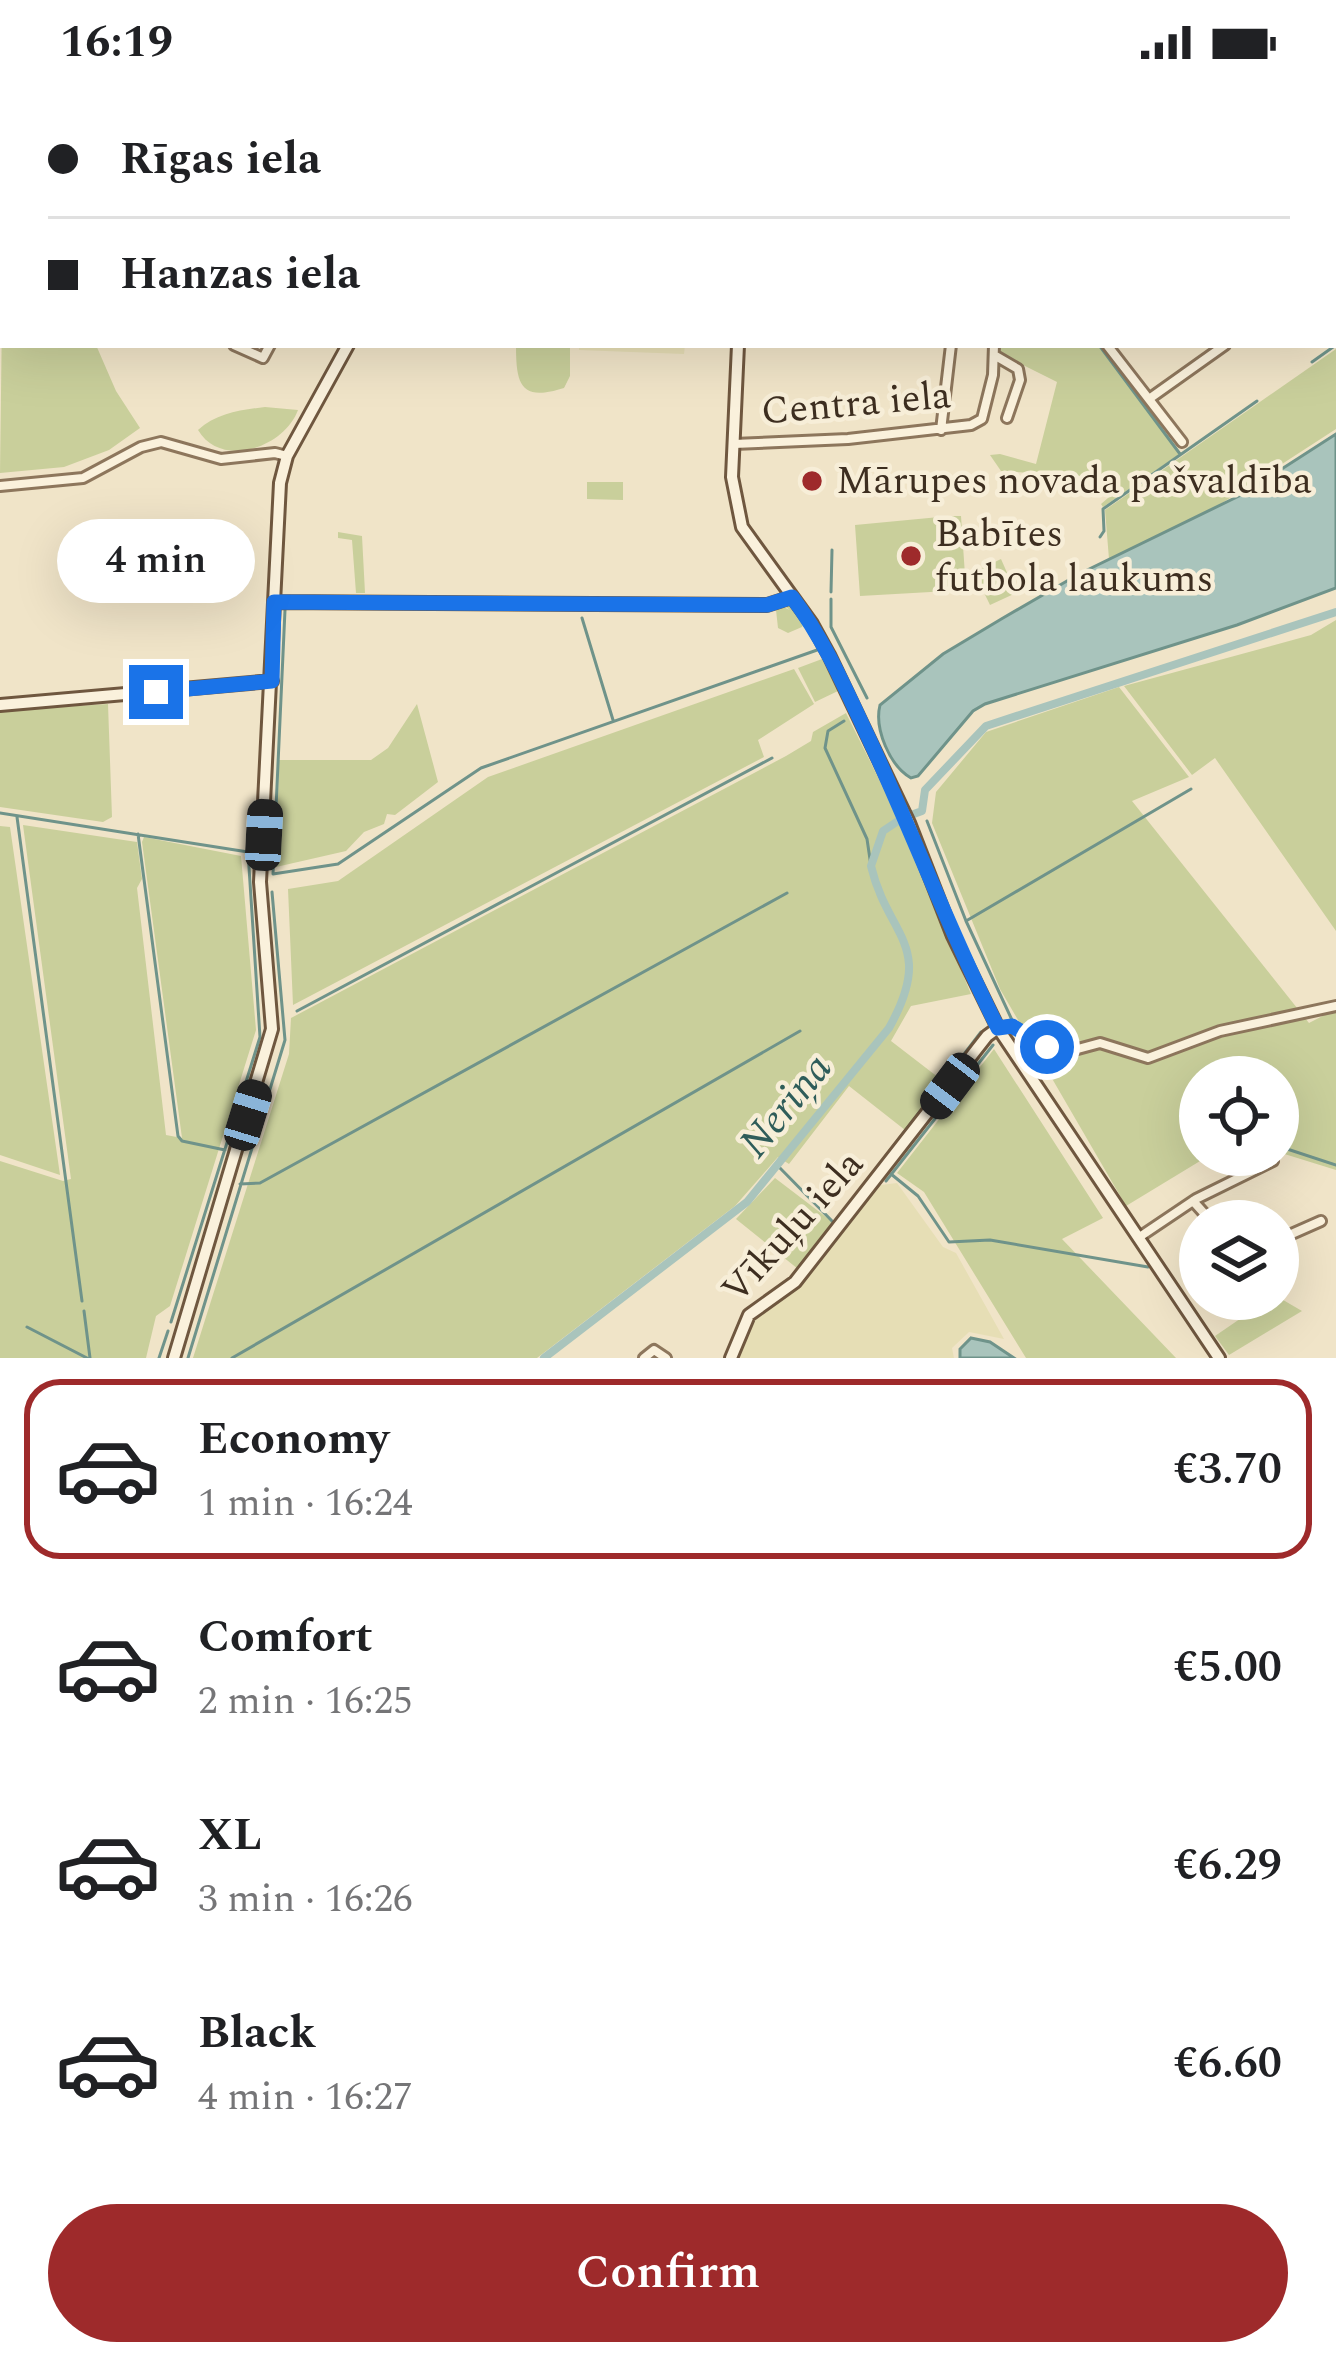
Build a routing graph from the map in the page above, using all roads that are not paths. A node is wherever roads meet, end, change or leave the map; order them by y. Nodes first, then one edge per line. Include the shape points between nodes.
1 (241, 348) edge
2 (268, 348) edge
3 (346, 348) edge
4 (738, 348) edge
5 (951, 348) edge
6 (1109, 348) edge
7 (1221, 348) edge
8 (994, 350) edge
9 (1149, 399) junction
10 (1007, 418) dead end
11 (941, 430) junction
12 (1182, 442) dead end
13 (734, 443) junction
14 (286, 456) junction
15 (0, 486) edge
16 (792, 597) junction
17 (274, 602) junction
18 (272, 681) junction
19 (0, 705) edge
20 (1336, 1006) edge
21 (998, 1028) junction
22 (1243, 1176) edge
23 (1194, 1200) edge
24 (1179, 1210) edge
25 (1321, 1221) dead end
26 (1299, 1231) edge
27 (1137, 1239) junction
28 (174, 1358) edge
29 (644, 1358) edge
30 (666, 1358) edge
31 (731, 1358) edge
32 (1220, 1358) edge

1 - 2 street via 263,358
3 - 14 street
4 - 13 street
5 - 11 street
6 - 9 street
7 - 9 street
8 - 10 street via 1018,369
8 - 11 street, Centra iela via 982,419
9 - 12 street
11 - 13 street, Centra iela
13 - 16 street via 742,527
14 - 15 street via 220,459 161,442 83,478
14 - 17 street
16 - 17 street via 767,605
16 - 21 street via 830,655
17 - 18 street
18 - 19 street
18 - 28 street via 260,882 270,1045
20 - 21 street via 1220,1031 1148,1058 1100,1042 1064,1053 1012,1026
21 - 27 street
21 - 31 street, Vīkuļu iela via 795,1282 749,1315
22 - 23 street
24 - 27 street
25 - 26 street
27 - 32 street
29 - 30 street via 654,1350

